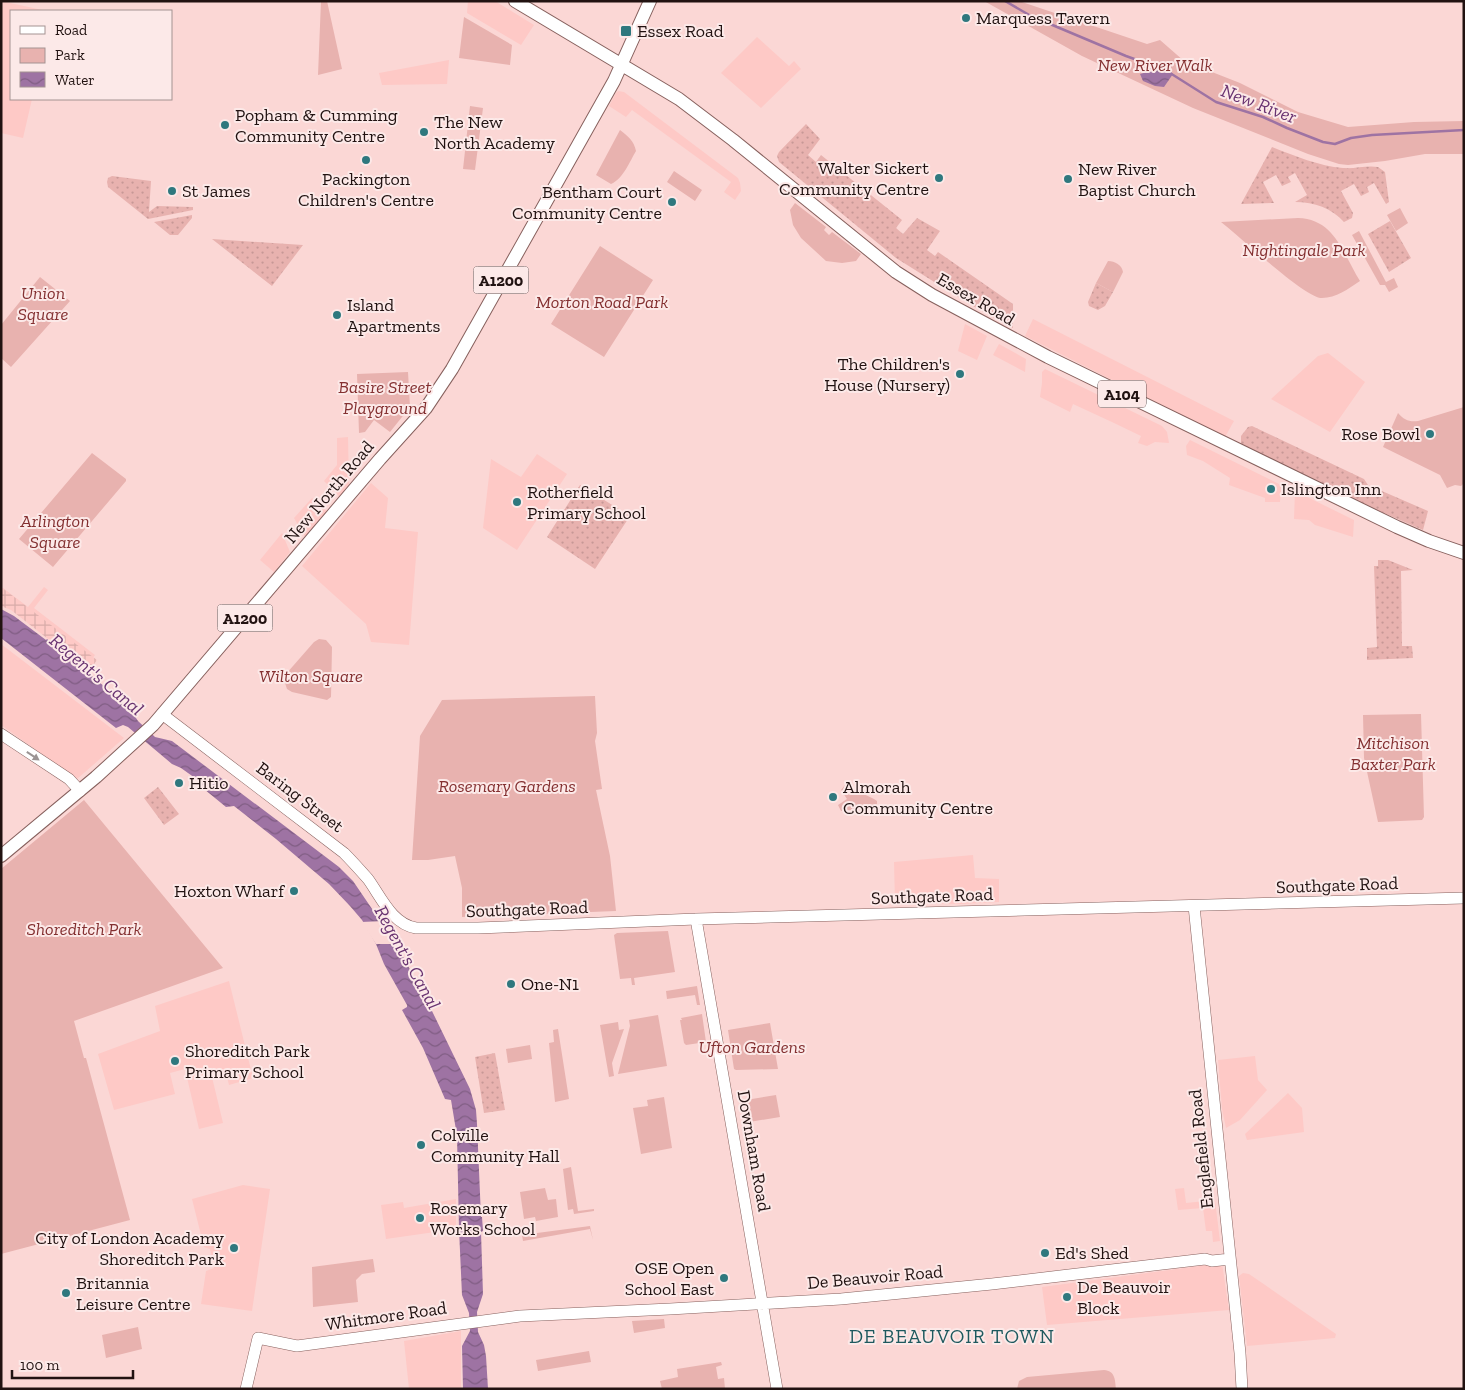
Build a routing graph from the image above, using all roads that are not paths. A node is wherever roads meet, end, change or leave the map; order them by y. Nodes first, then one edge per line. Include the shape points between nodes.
1 (515, 1) edge
2 (650, 1) edge
3 (622, 65) junction
4 (1464, 553) edge
5 (162, 714) junction
6 (2, 734) edge
7 (80, 791) junction
8 (1, 856) edge
9 (1464, 898) edge
10 (1194, 906) junction
11 (696, 919) junction
12 (402, 923) joint
13 (1230, 1259) junction
14 (762, 1303) junction
15 (520, 1316) joint
16 (246, 1389) edge
17 (777, 1389) edge
18 (1242, 1389) edge

1 - 3 main road, Essex Road / A104
2 - 3 main road, A1200
3 - 4 main road, Essex Road / A104 via 700,114 896,272 932,295 1013,340 1128,397 1389,523
3 - 5 main road, New North Road / A1200 via 431,401
5 - 7 main road, New North Road / A1200
5 - 12 street, Baring Street via 344,853
6 -> 7 street via 69,779
7 - 8 main road, New North Road / A1200
9 - 10 street, Southgate Road
10 - 11 street, Southgate Road
10 - 13 street, Englefield Road
11 - 12 street, Southgate Road via 430,929
11 - 14 street, Downham Road
13 - 14 street, De Beauvoir Road via 1212,1262 1205,1258 841,1299
13 - 18 street, Englefield Road
14 - 15 street, De Beauvoir Road
14 - 17 street, Downham Road
15 - 16 street, Whitmore Road via 297,1346 258,1338

